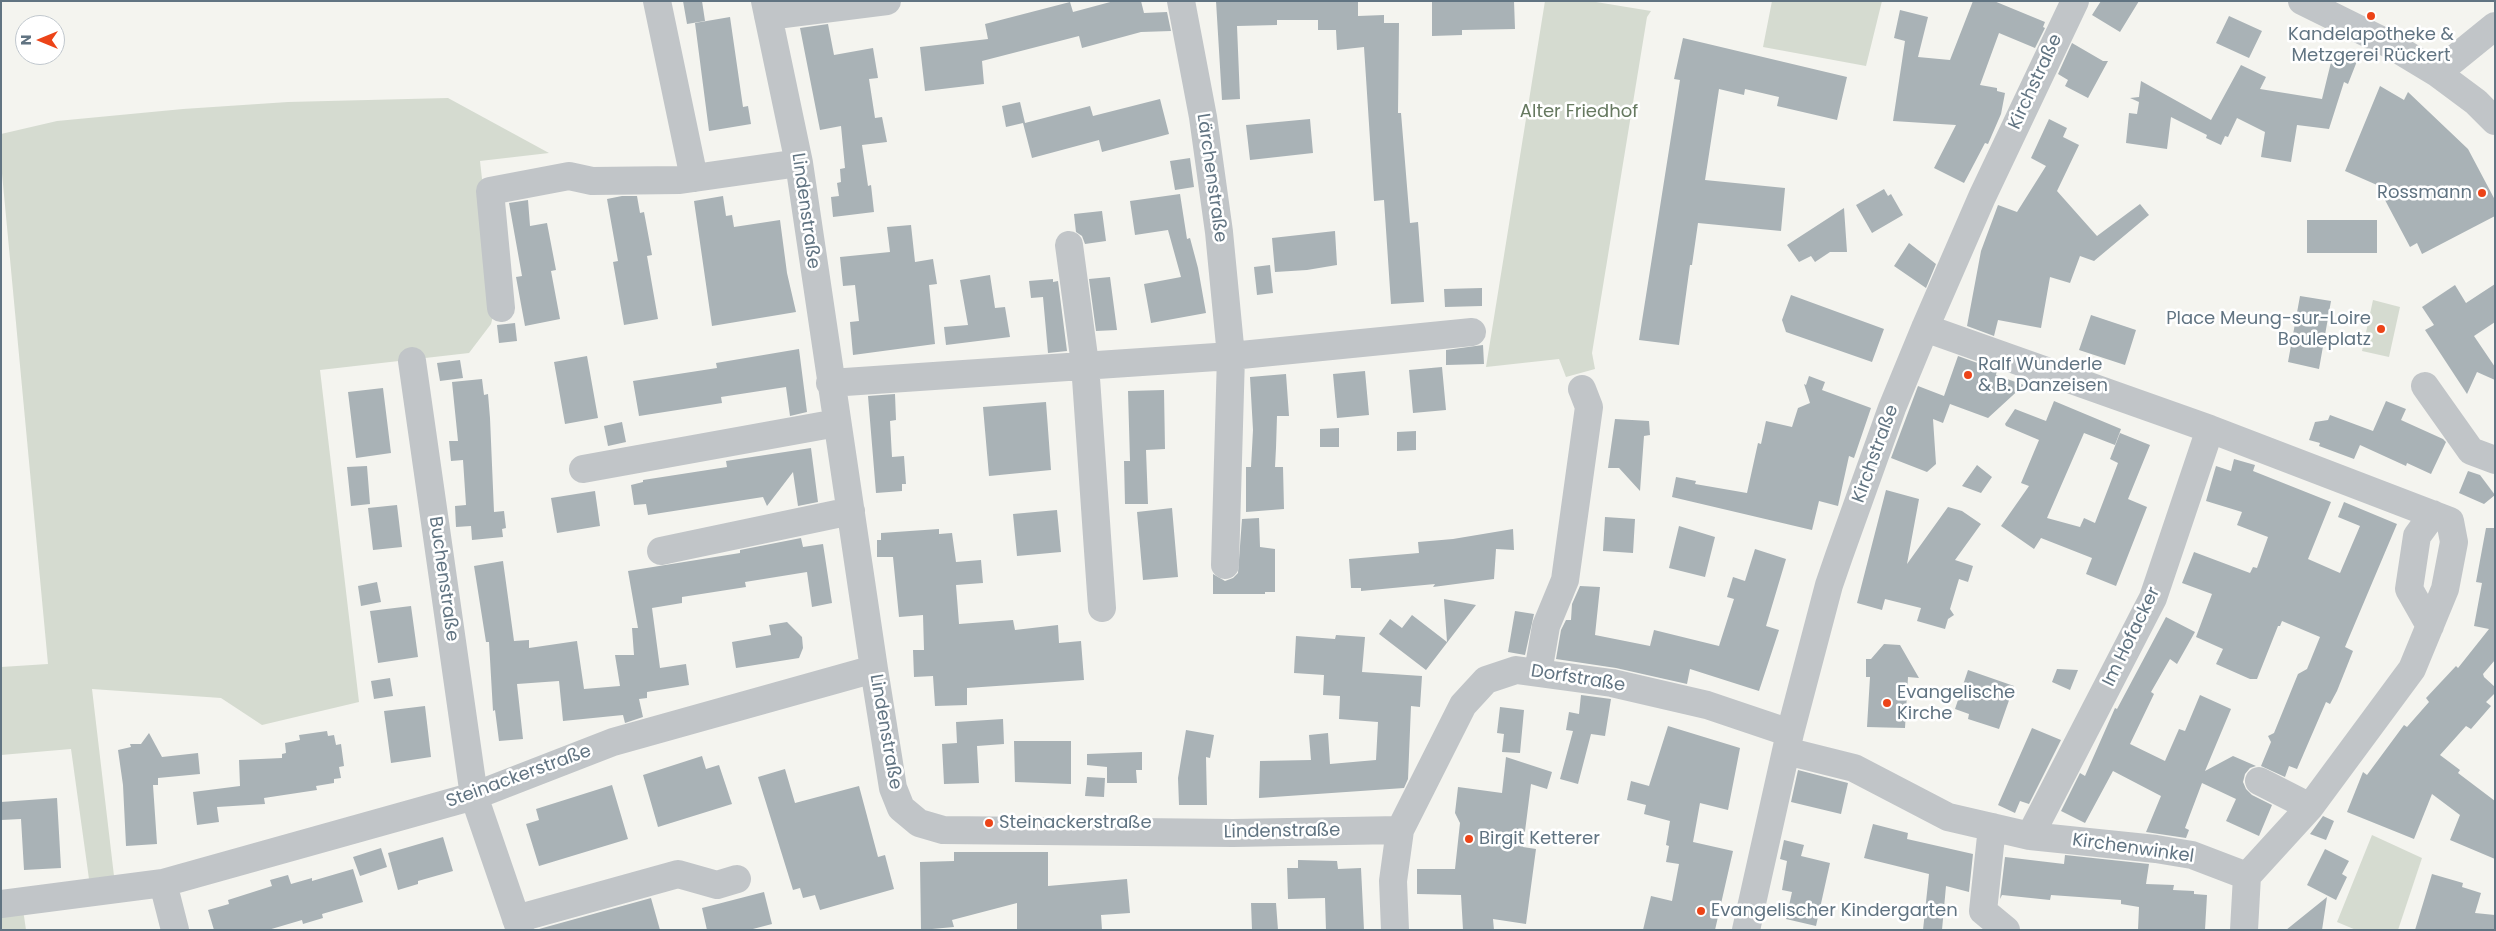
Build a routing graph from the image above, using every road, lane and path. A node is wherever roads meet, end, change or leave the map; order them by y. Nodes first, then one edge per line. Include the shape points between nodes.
1 (657, 1) edge
2 (887, 1) edge
3 (1181, 1) edge
4 (2075, 1) edge
5 (2302, 1) edge
6 (766, 9) edge
7 (2495, 26) edge
8 (2437, 73) junction
9 (2495, 121) edge
10 (799, 163) junction
11 (694, 178) junction
12 (1069, 245) dead end
13 (501, 308) dead end
14 (1925, 328) junction
15 (1472, 332) dead end
16 (1231, 356) junction
17 (412, 361) dead end
18 (1085, 364) junction
19 (830, 383) junction
20 (2425, 386) dead end
21 (1582, 389) dead end
22 (837, 423) junction
23 (2210, 429) junction
24 (2495, 460) edge
25 (583, 468) dead end
26 (851, 511) junction
27 (2433, 514) junction
28 (660, 551) dead end
29 (1226, 565) dead end
30 (1102, 608) dead end
31 (2426, 634) junction
32 (874, 669) junction
33 (1538, 672) junction
34 (1788, 742) junction
35 (2259, 781) dead end
36 (474, 796) junction
37 (2310, 807) junction
38 (1992, 827) junction
39 (1400, 830) junction
40 (2030, 836) junction
41 (2247, 876) junction
42 (737, 879) dead end
43 (163, 883) junction
44 (1, 904) edge
45 (518, 924) edge
46 (175, 930) edge
47 (1395, 930) edge
48 (1746, 930) edge
49 (2006, 930) edge
50 (2244, 930) edge

1 - 11 street
2 - 6 street
3 - 16 street, Lärchenstraße via 1203,117 1219,232
4 - 14 street, Kirchstraße via 1982,197
5 - 8 street via 2389,44
6 - 10 street, Lindenstraße
7 - 8 street
8 - 9 street via 2476,102
10 - 11 street
10 - 19 street, Lindenstraße
11 - 13 street via 592,181 568,176 490,191
12 - 18 street
14 - 23 street
14 - 34 street, Kirchstraße via 1892,408 1832,578
15 - 16 street
16 - 18 street
16 - 29 street, Lärchenstraße
17 - 36 street, Buchenstraße
18 - 19 street
18 - 30 street
19 - 22 street, Lindenstraße
20 - 24 street via 2471,451
21 - 33 street via 1589,407 1566,580 1546,626
22 - 25 street
22 - 26 street, Lindenstraße
23 - 27 street
23 - 40 street, Im Hofacker via 2153,598
26 - 28 street
26 - 32 street, Lindenstraße
27 - 31 street via 2417,536 2409,589
27 - 31 street via 2450,521 2454,542 2446,589
31 - 37 street via 2412,669
32 - 36 street, Steinackerstraße via 612,742
32 - 39 street, Lindenstraße via 893,788 901,808 919,823 943,830 1233,833
33 - 34 street, Dorfstraße via 1612,683 1707,705
33 - 39 street, Dorfstraße via 1516,670 1486,680 1463,705
34 - 38 street, Kirchenwinkel via 1854,768 1948,817
34 - 48 street, Kirchstraße
35 - 37 street
36 - 43 street, Steinackerstraße
36 - 45 street, Buchenstraße
37 - 41 street
38 - 40 street, Kirchenwinkel
38 - 49 street via 1983,912
39 - 47 street, Dorfstraße via 1393,881
40 - 41 street, Kirchenwinkel via 2192,855
41 - 50 street
42 - 45 street via 716,885 678,874
43 - 44 street, Steinackerstraße
43 - 46 street

